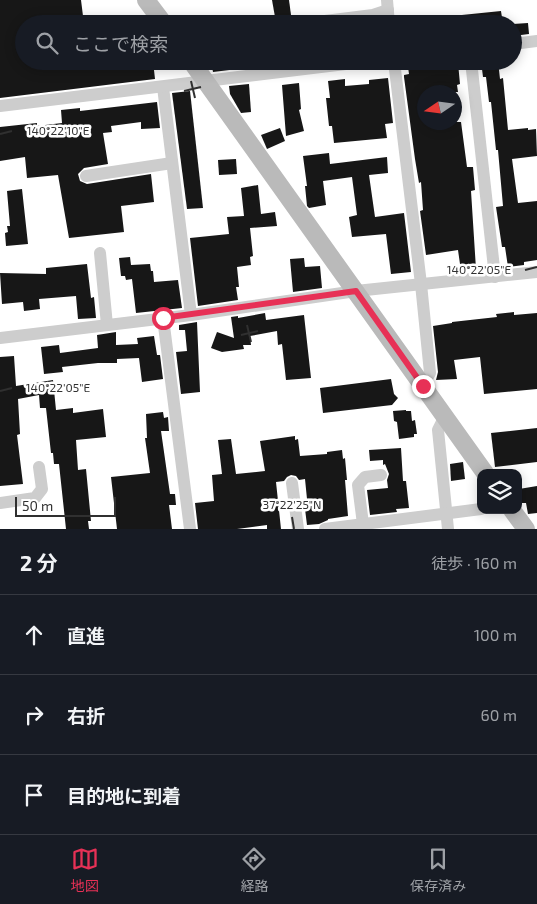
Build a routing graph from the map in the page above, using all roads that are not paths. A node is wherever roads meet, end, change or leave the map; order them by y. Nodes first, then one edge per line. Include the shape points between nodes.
1 (150, 2) edge
2 (387, 5) edge
3 (158, 15) edge
4 (373, 15) edge
5 (537, 41) edge
6 (522, 43) edge
7 (198, 70) edge
8 (292, 70) edge
9 (395, 70) edge
10 (472, 70) edge
11 (205, 80) junction
12 (163, 87) junction
13 (0, 106) edge
14 (172, 163) junction
15 (86, 176) dead end
16 (100, 253) dead end
17 (537, 272) edge
18 (495, 277) junction
19 (421, 284) junction
20 (356, 291) junction
21 (190, 315) junction
22 (163, 318) junction
23 (108, 325) junction
24 (0, 338) edge
25 (423, 386) junction
26 (445, 416) junction
27 (39, 467) dead end
28 (482, 469) edge
29 (381, 475) dead end
30 (292, 483) dead end
31 (0, 502) edge
32 (477, 510) edge
33 (446, 514) junction
34 (515, 514) edge
35 (368, 525) edge
36 (190, 529) edge
37 (298, 529) edge
38 (324, 529) edge
39 (448, 529) edge
40 (526, 529) edge

1 - 3 street
2 - 4 street
5 - 6 street
7 - 11 street
8 - 11 street
9 - 19 street
10 - 18 street
11 - 12 street
11 - 20 street
12 - 13 street
12 - 14 street
14 - 15 street
14 - 21 street
16 - 23 street
17 - 18 street
18 - 19 street
19 - 20 street
19 - 25 street via 430,373
20 - 21 street
20 - 25 street
21 - 22 street
22 - 23 street
22 - 36 street
23 - 24 street
25 - 26 street
26 - 28 street
26 - 33 street via 438,430
27 - 31 street via 42,489 35,498
29 - 35 street via 365,477 358,485
30 - 37 street
32 - 33 street
33 - 35 street
33 - 39 street
34 - 40 street
35 - 38 street

